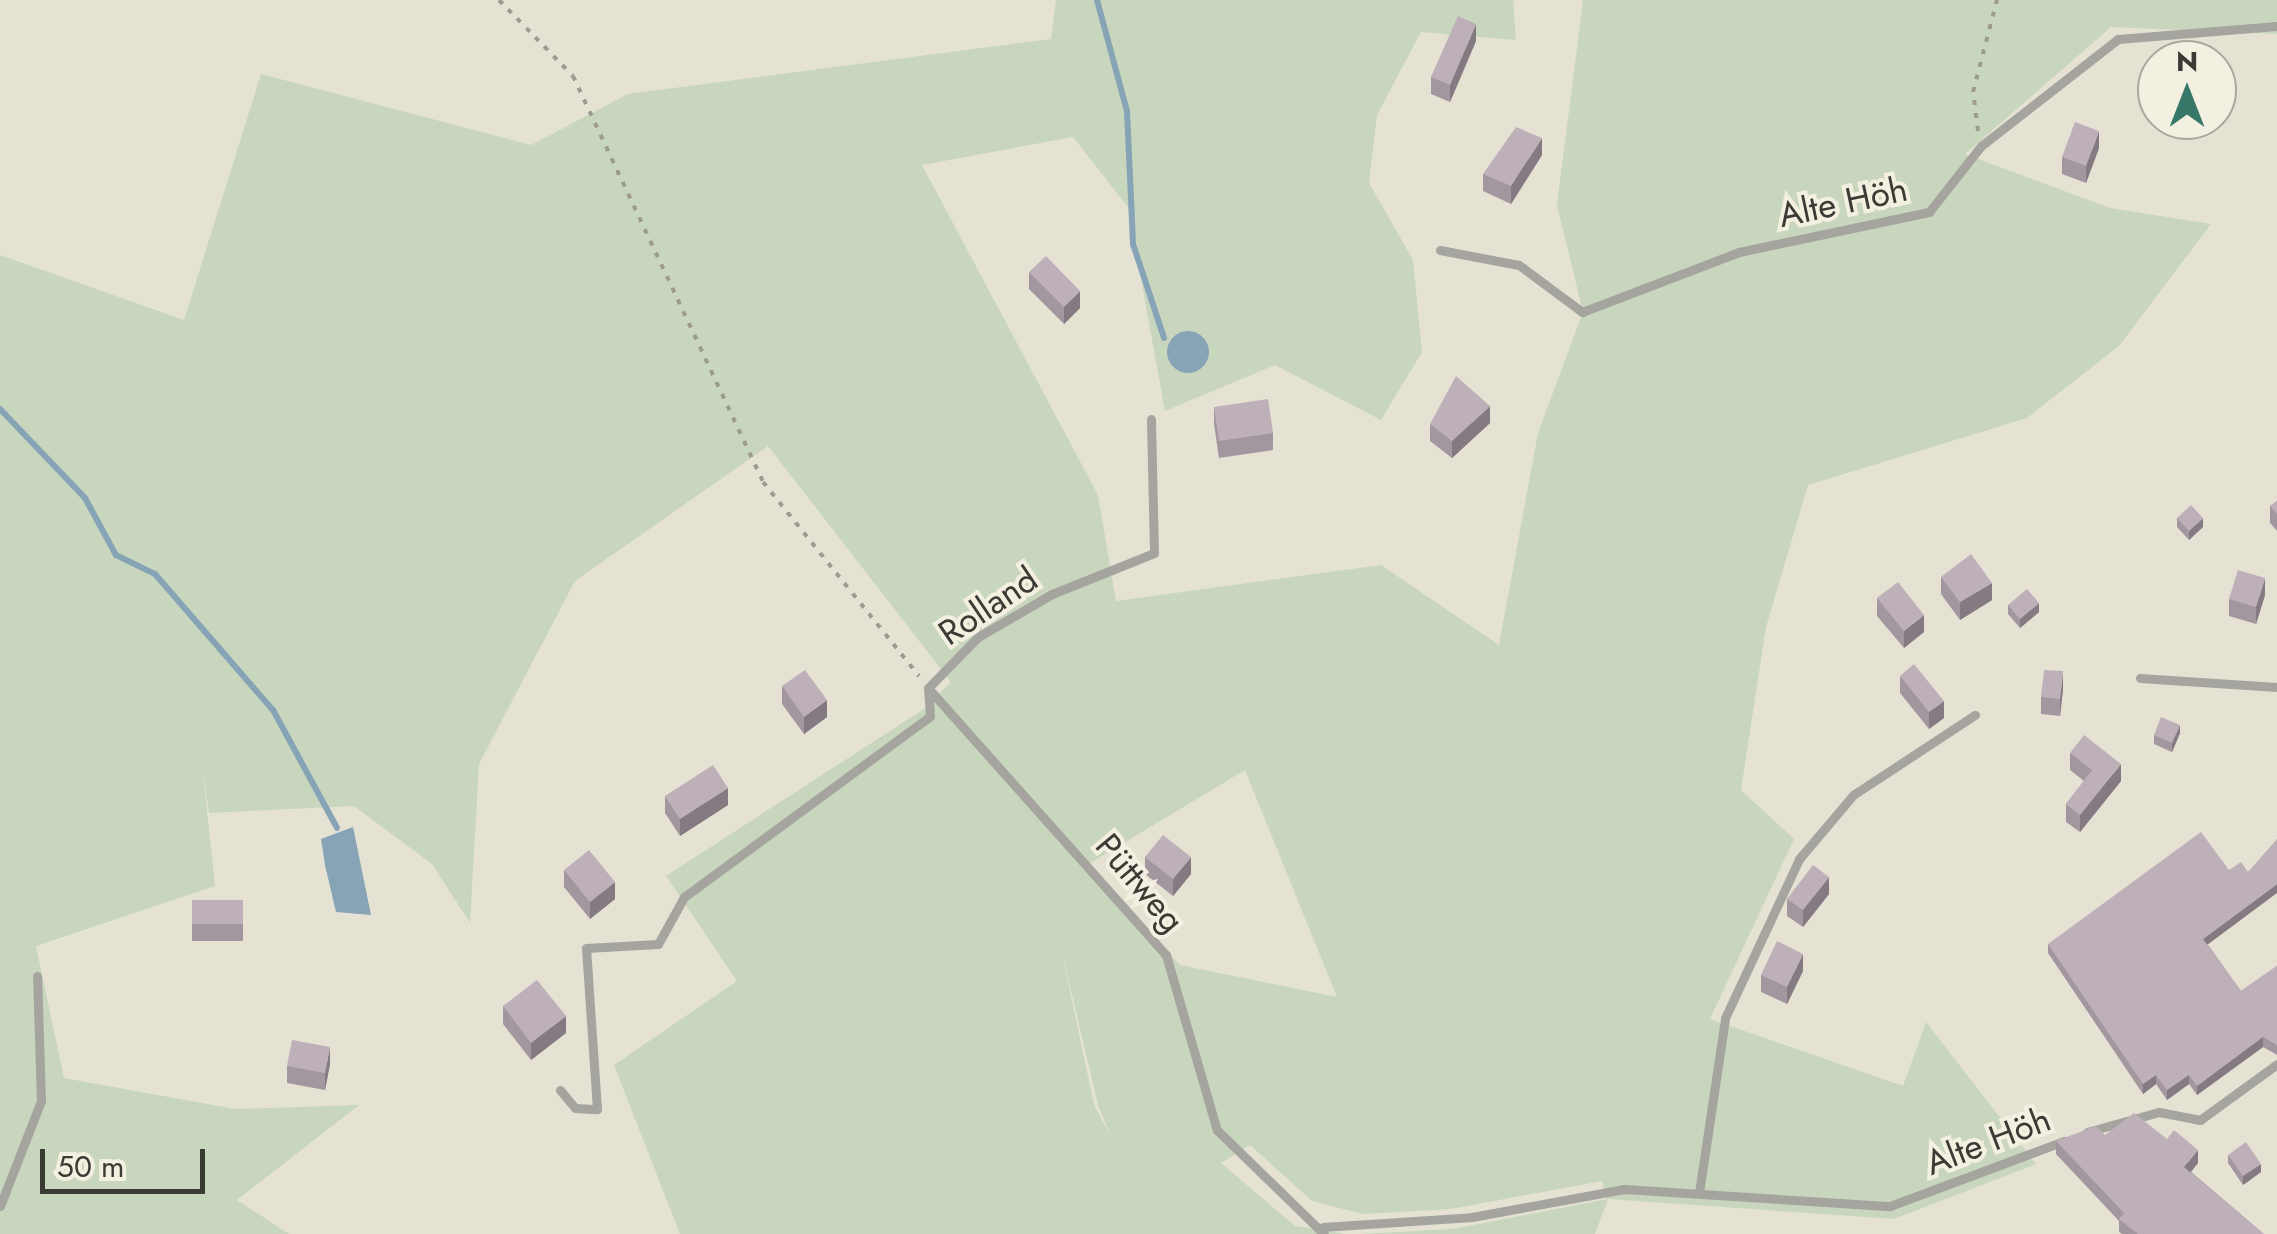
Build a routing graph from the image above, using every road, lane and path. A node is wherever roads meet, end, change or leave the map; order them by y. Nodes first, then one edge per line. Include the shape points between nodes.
1 (499, 0) edge
2 (1997, 0) edge
3 (2277, 26) edge
4 (1980, 146) junction
5 (1440, 250) dead end
6 (1150, 419) dead end
7 (2140, 678) dead end
8 (2277, 687) edge
9 (928, 688) junction
10 (1975, 715) dead end
11 (37, 976) dead end
12 (2277, 1064) edge
13 (560, 1090) dead end
14 (1698, 1193) junction
15 (0, 1206) edge
16 (1324, 1230) edge

1 - 9 path via 573,76 763,482
2 - 4 path via 1973,92
3 - 4 lane, Alte Höh via 2118,39
4 - 5 lane, Alte Höh via 1929,212 1739,252 1582,312 1520,264
6 - 9 lane, Rolland via 1154,553 1014,613
7 - 8 lane
9 - 13 lane, Rolland via 930,716 684,897 658,944 586,948 597,1108 575,1108
9 - 16 lane, Püttweg via 1166,955 1217,1130
10 - 14 lane via 1854,795 1799,859 1725,1018
11 - 15 lane via 41,1101
12 - 14 lane, Alte Höh via 2200,1120 2137,1116 1890,1206
14 - 16 lane, Alte Höh via 1624,1189 1472,1217

